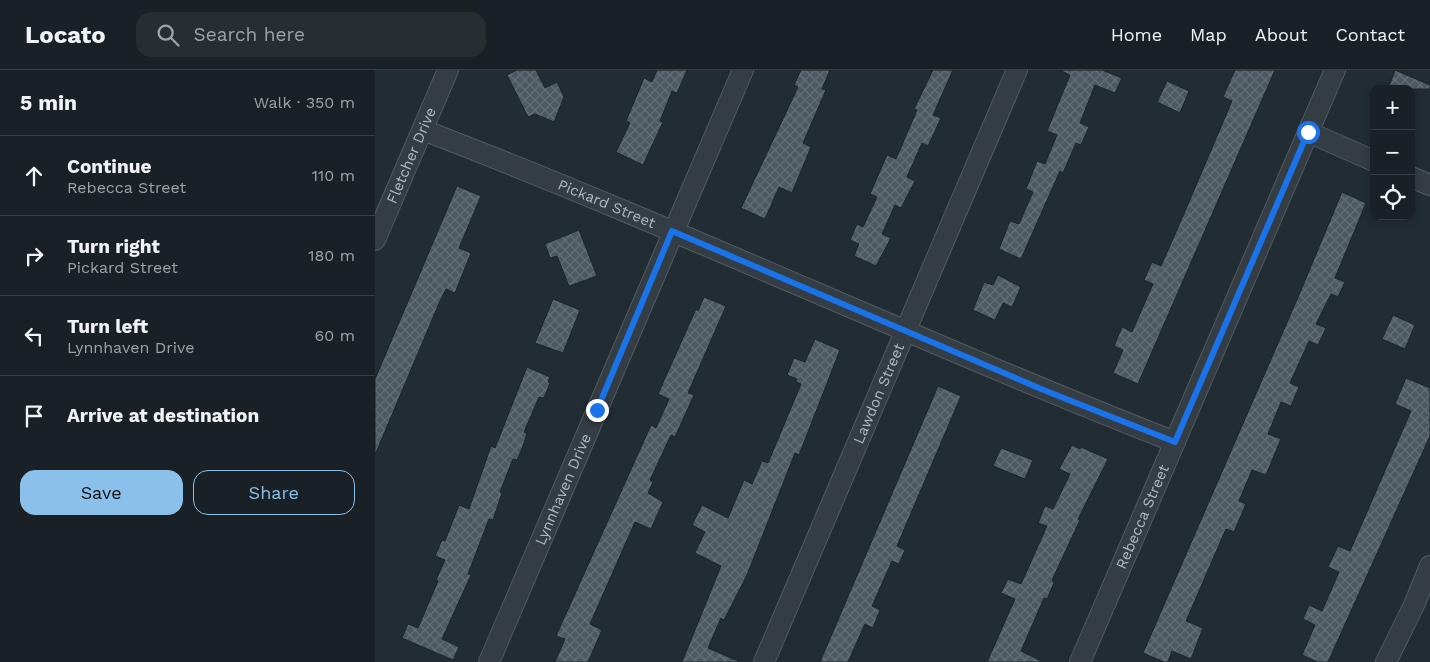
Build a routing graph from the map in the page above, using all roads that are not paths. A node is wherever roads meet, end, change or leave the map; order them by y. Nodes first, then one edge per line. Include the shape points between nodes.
1 (448, 70) edge
2 (743, 70) edge
3 (1017, 70) edge
4 (1335, 70) edge
5 (423, 130) junction
6 (1308, 132) junction
7 (1370, 159) edge
8 (1415, 179) edge
9 (1430, 186) edge
10 (672, 231) junction
11 (375, 240) edge
12 (906, 331) junction
13 (1175, 442) junction
14 (1430, 566) edge
15 (1422, 608) edge
16 (489, 662) edge
17 (764, 662) edge
18 (1080, 662) edge
19 (1386, 662) edge

1 - 5 street, Fletcher Drive
2 - 10 street, Lynnhaven Drive
3 - 12 street, Lawdon Street
4 - 6 street, Rebecca Street
5 - 10 street, Pickard Street via 551,179
5 - 11 street, Fletcher Drive
6 - 7 street
6 - 13 street, Rebecca Street
8 - 9 street
10 - 12 street, Pickard Street
10 - 16 street, Lynnhaven Drive
12 - 13 street, Pickard Street
12 - 17 street, Lawdon Street
13 - 18 street, Rebecca Street
14 - 15 street
15 - 19 street

